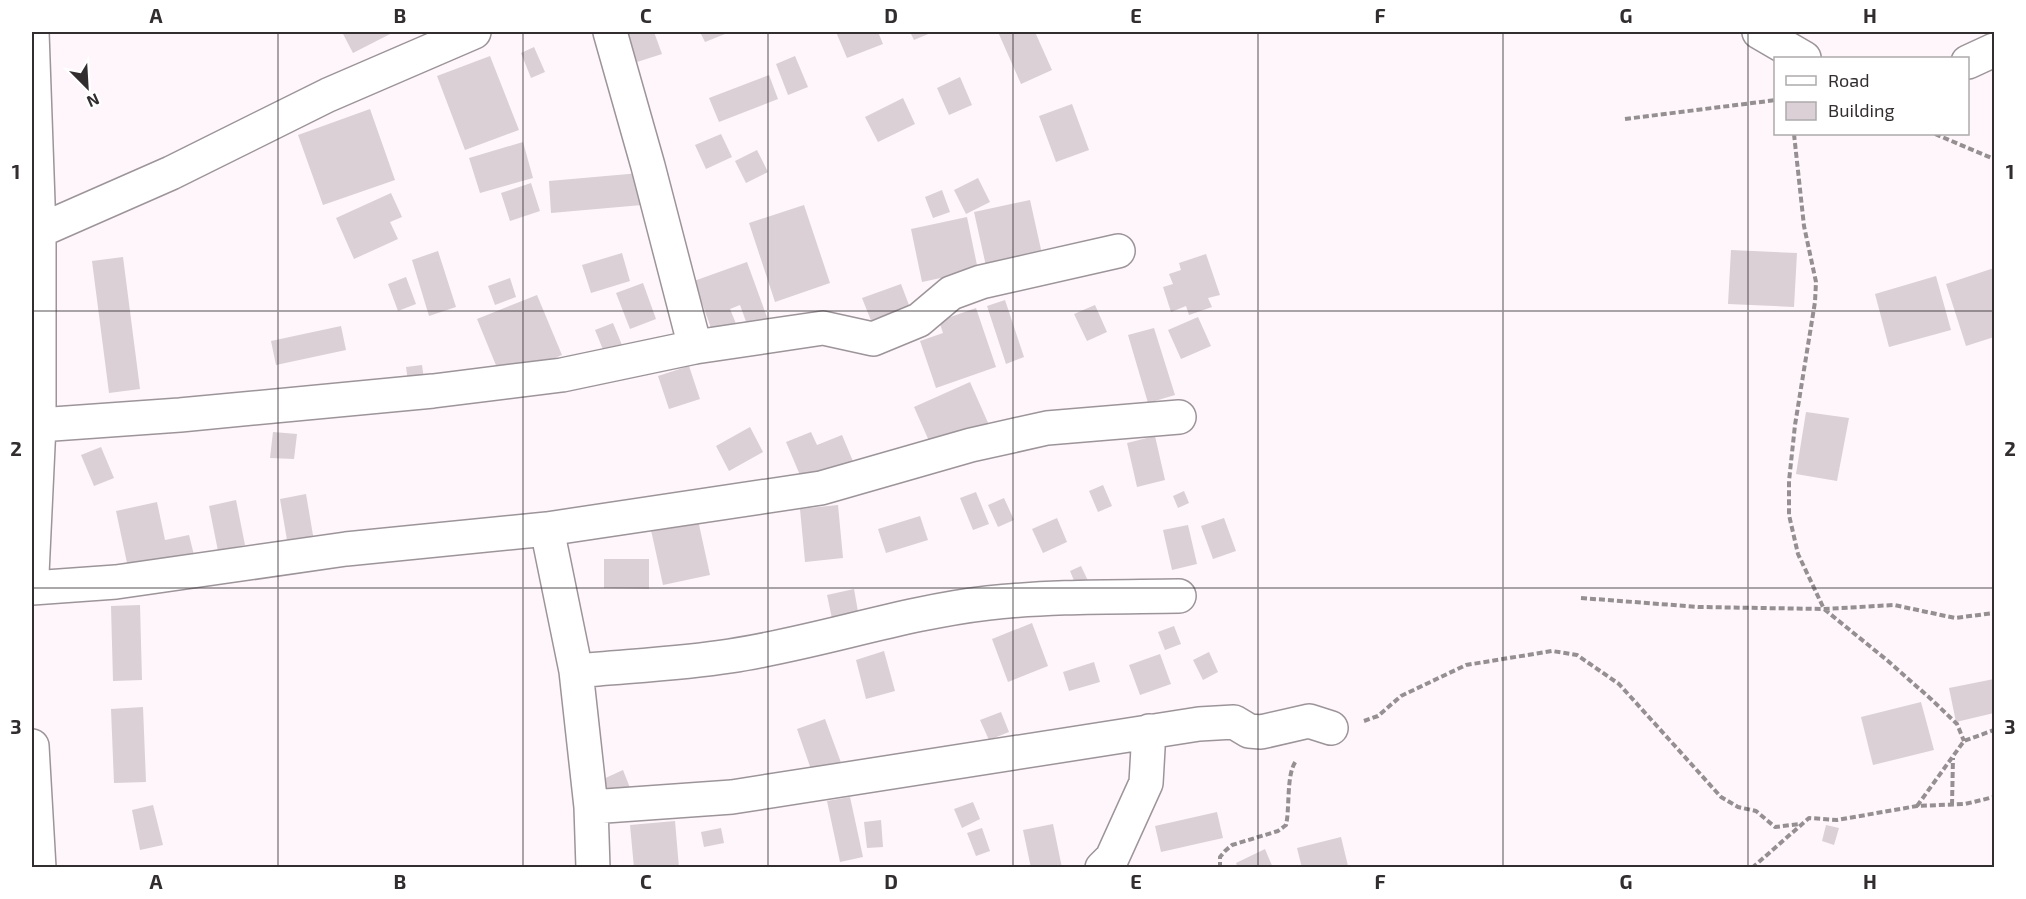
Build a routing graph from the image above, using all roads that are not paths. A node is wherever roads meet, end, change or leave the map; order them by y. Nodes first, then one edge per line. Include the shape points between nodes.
1 (32, 32) edge
2 (474, 32) edge
3 (610, 32) edge
4 (1759, 32) edge
5 (1995, 50) edge
6 (1802, 57) edge
7 (1969, 62) edge
8 (35, 231) edge
9 (1118, 251) dead end
10 (695, 347) junction
11 (1179, 417) dead end
12 (39, 425) junction
13 (547, 529) junction
14 (32, 574) edge
15 (32, 588) edge
16 (1179, 596) dead end
17 (576, 671) junction
18 (1331, 728) road end
19 (1149, 731) junction
20 (32, 746) edge
21 (591, 807) junction
22 (39, 867) edge
23 (593, 867) edge
24 (1102, 867) edge

1 - 8 street
2 - 8 street via 328,94 171,172
3 - 10 street
4 - 6 street
5 - 7 street
8 - 12 street
9 - 10 street via 981,282 951,293 919,320 873,339 823,328
10 - 12 street via 562,375 432,391
11 - 13 street via 1047,428 970,445 821,488
12 - 14 street
13 - 15 street via 346,549 116,582
13 - 17 street
16 - 17 street via 1070,597 989,603 914,614 842,634 730,656
17 - 21 street
18 - 19 street via 1309,721 1261,732 1226,722
19 - 21 street via 732,797
19 - 24 street via 1146,783 1112,858
20 - 22 street
21 - 23 street

